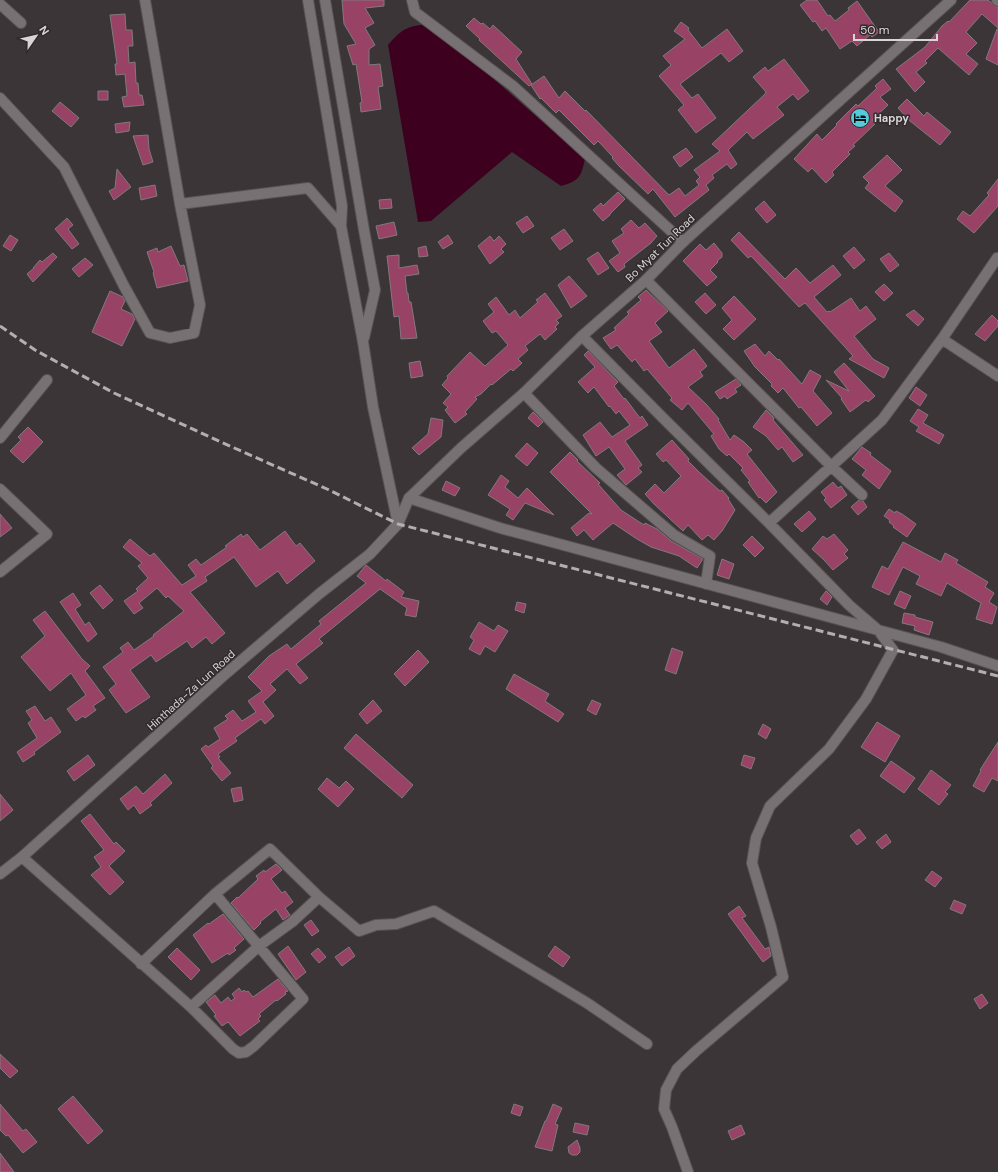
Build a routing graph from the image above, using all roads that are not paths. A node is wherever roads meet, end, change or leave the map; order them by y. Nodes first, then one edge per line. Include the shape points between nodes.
1 (145, 0) edge
2 (308, 0) edge
3 (325, 0) edge
4 (412, 0) edge
5 (951, 0) edge
6 (0, 4) edge
7 (21, 23) dead end
8 (0, 98) edge
9 (180, 204) junction
10 (342, 226) junction
11 (682, 242) junction
12 (997, 258) edge
13 (646, 280) junction
14 (582, 336) junction
15 (942, 339) junction
16 (363, 342) junction
17 (998, 376) edge
18 (47, 380) dead end
19 (524, 393) junction
20 (0, 438) edge
21 (831, 466) junction
22 (0, 489) edge
23 (862, 495) dead end
24 (409, 498) junction
25 (769, 523) junction
26 (398, 524) junction
27 (0, 572) edge
28 (706, 584) junction
29 (878, 630) junction
30 (998, 666) edge
31 (22, 858) junction
32 (0, 874) edge
33 (215, 894) junction
34 (319, 897) junction
35 (259, 946) junction
36 (141, 964) junction
37 (191, 1007) junction
38 (647, 1044) dead end
39 (688, 1172) edge

1 - 9 street
2 - 10 street via 342,206
3 - 16 street via 375,290
4 - 11 street via 415,12 513,86
5 - 11 street, Bo Myat Tun Road
6 - 7 street
8 - 9 street via 64,167 150,333 170,338 194,332 200,306
9 - 10 street via 308,188
10 - 16 street
11 - 13 street, Bo Myat Tun Road
12 - 15 street
13 - 14 street, Bo Myat Tun Road
13 - 21 street
14 - 19 street, Bo Myat Tun Road
14 - 25 street
15 - 17 street
15 - 21 street via 882,420
16 - 26 street via 373,407
18 - 20 street
19 - 24 street, Bo Myat Tun Road
19 - 28 street via 596,468 674,535 710,556
21 - 23 street
21 - 25 street
22 - 27 street via 47,534
24 - 26 street, Bo Myat Tun Road
24 - 28 street via 500,528
25 - 29 street via 849,605
26 - 31 street, Hinthada-Za Lun Road via 370,554 319,594 222,678
28 - 29 street
29 - 30 street
29 - 39 street via 893,650 866,699 829,749 770,806 756,838 752,863 772,927 783,977 677,1069 666,1090 664,1109
31 - 32 street, Hinthada-Za Lun Road
31 - 36 street
33 - 34 street via 270,848
33 - 35 street
33 - 36 street
34 - 35 street via 292,922
34 - 38 street via 359,931 376,925 396,924 434,911 587,1003
35 - 37 street
35 - 37 street via 303,999 254,1046 240,1053 233,1049
36 - 37 street

